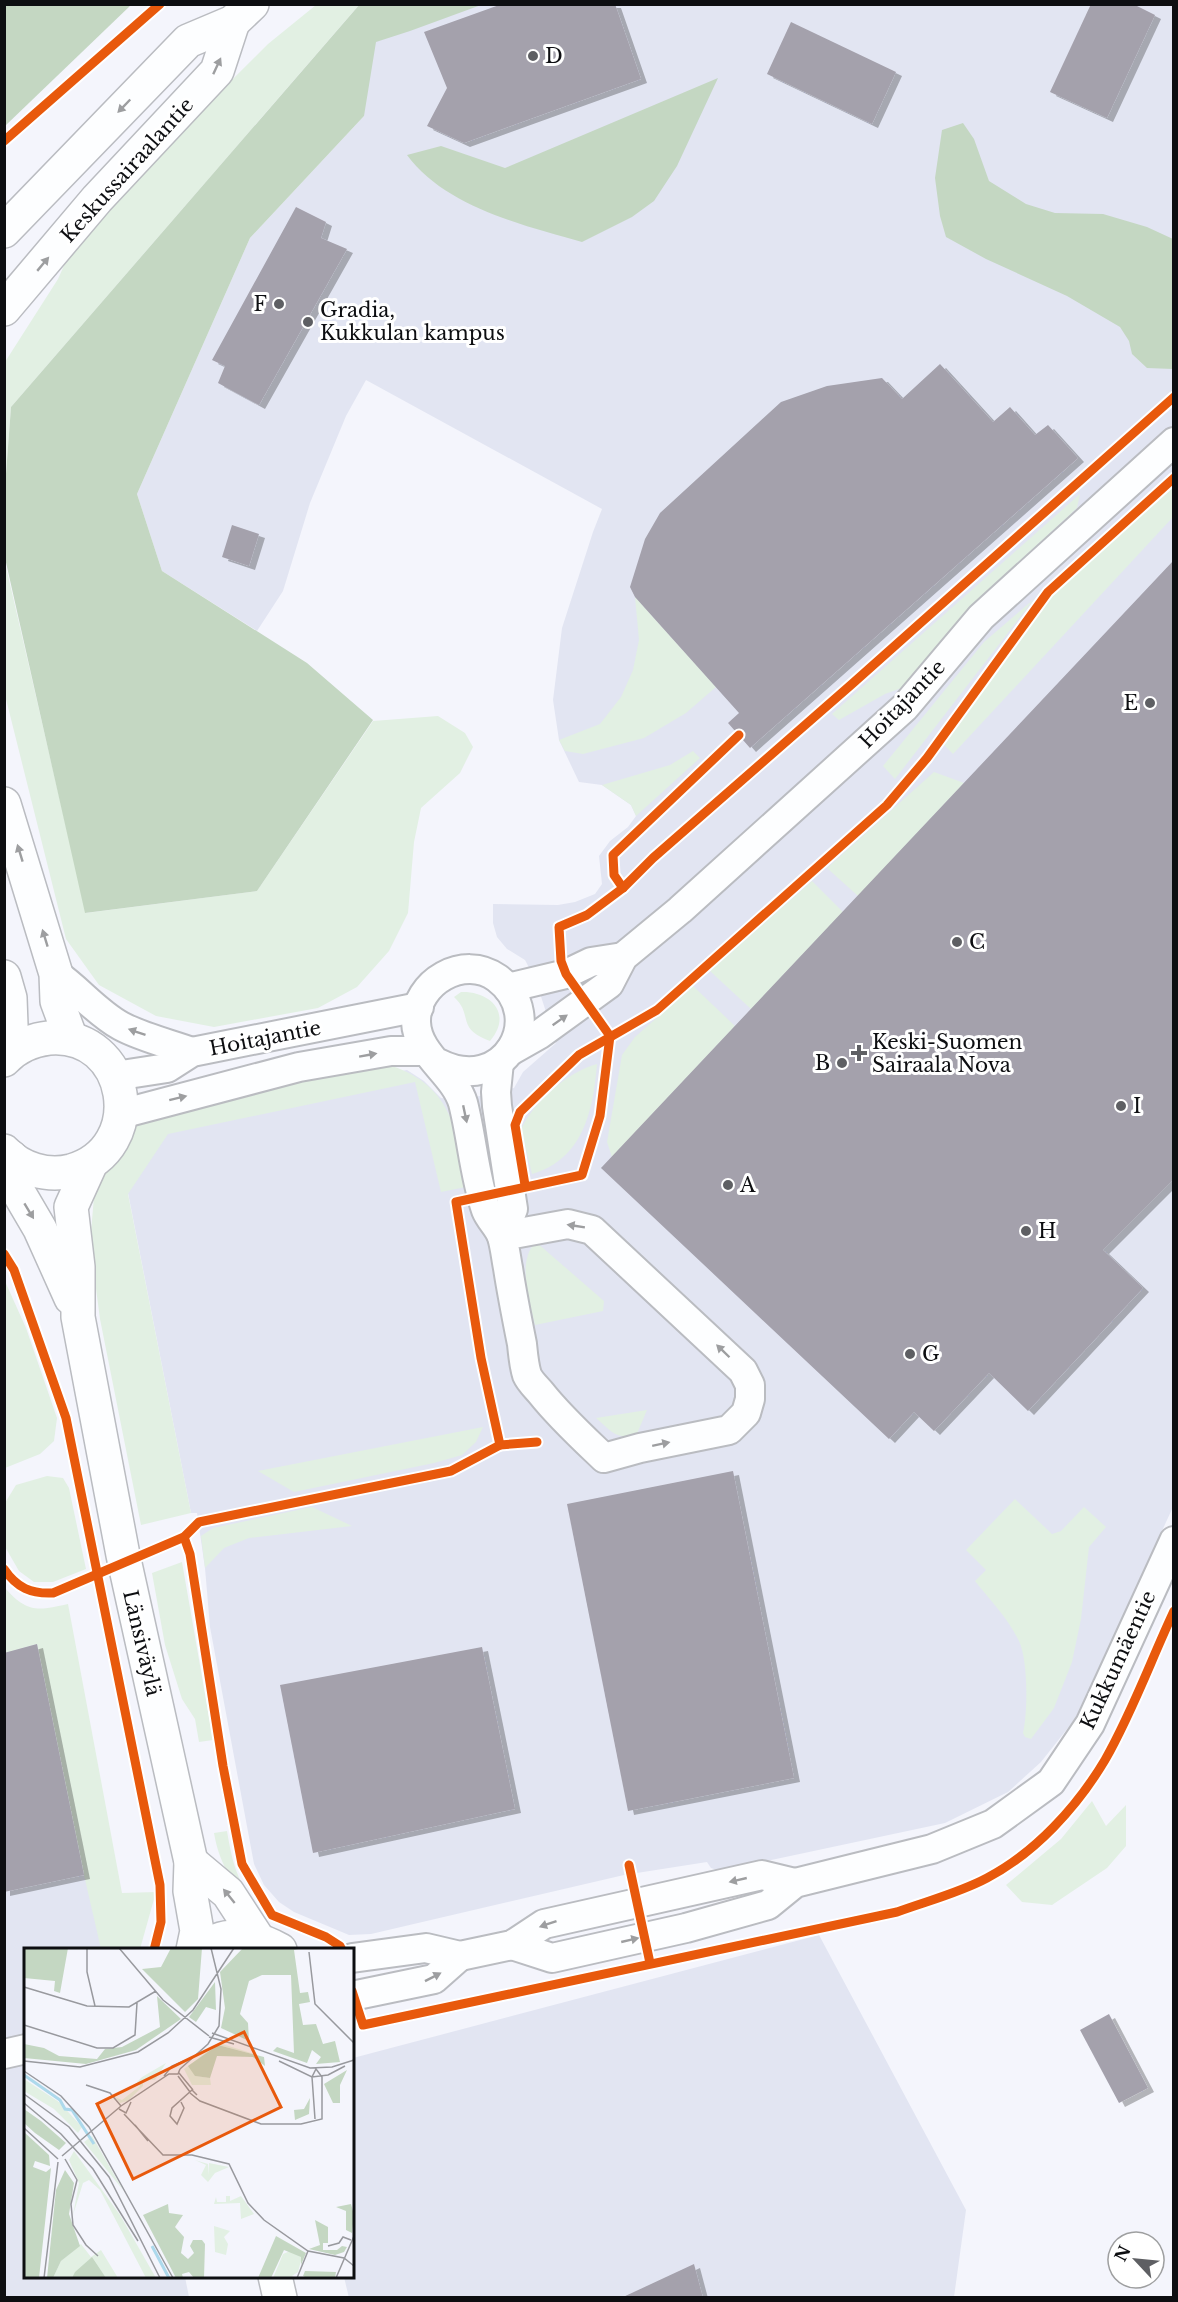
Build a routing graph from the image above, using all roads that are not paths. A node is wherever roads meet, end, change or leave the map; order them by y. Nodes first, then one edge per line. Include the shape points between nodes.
1 (242, 13) edge
2 (4, 231) edge
3 (4, 309) edge
4 (1173, 442) edge
5 (4, 804) edge
6 (623, 957) junction
7 (56, 974) junction
8 (4, 977) edge
9 (508, 988) junction
10 (418, 1007) junction
11 (71, 1039) junction
12 (192, 1052) junction
13 (8, 1056) edge
14 (432, 1057) junction
15 (504, 1057) junction
16 (116, 1076) junction
17 (122, 1114) junction
18 (8, 1154) edge
19 (91, 1163) junction
20 (502, 1236) junction
21 (78, 1317) junction
22 (1173, 1542) edge
23 (191, 1862) junction
24 (269, 1944) edge
25 (193, 1948) edge
26 (205, 1948) edge
27 (460, 1956) junction
28 (354, 1958) edge
29 (354, 1996) edge
30 (24, 2050) edge
31 (4, 2055) edge
32 (275, 2278) edge
33 (280, 2298) edge

1 -> 2 main road, Keskussairaalantie via 188,41
3 -> 1 main road, Keskussairaalantie via 97,199 217,71
4 - 6 street, Hoitajantie via 981,617 905,706
7 -> 5 main road
6 - 9 street via 591,962 566,974
15 -> 6 street, Hoitajantie via 609,984
7 - 11 main road via 57,1001
12 -> 7 street via 123,1028
8 - 13 main road via 10,998
9 - 10 street via 480,970 463,969 434,982
9 - 15 street via 517,1003 520,1020 518,1036
10 - 12 street, Hoitajantie
10 - 14 street via 418,1029
11 - 13 main road via 41,1039
11 - 16 main road via 98,1053
12 - 16 street, Hoitajantie via 167,1068
14 - 15 street via 452,1070 468,1073 485,1070
17 -> 14 street, Hoitajantie via 299,1067 391,1051
14 -> 20 street via 462,1100 482,1197
15 - 20 street via 497,1106 513,1209
16 - 17 main road
17 - 19 main road via 111,1142
18 - 19 main road via 23,1166 51,1173 65,1173
18 -> 21 main road, Länsiväylä via 9,1176 40,1229
19 - 21 main road, Länsiväylä via 71,1207 78,1268
20 -> 20 street via 528,1377 560,1416 604,1458 729,1430 746,1413 750,1385 743,1371 592,1230 568,1224
21 - 23 main road, Länsiväylä via 123,1555
22 - 27 street, Kukkumäentie via 1090,1724 1051,1782 993,1824 932,1849 795,1883 762,1875 544,1924 512,1945
24 -> 23 main road via 228,1893
23 - 25 main road, Länsiväylä via 190,1891 197,1931
24 - 26 main road via 228,1937
27 - 28 street, Kukkumäentie via 426,1948
29 -> 27 street, Kukkumäentie via 434,1979
30 - 31 street
32 - 33 main road

